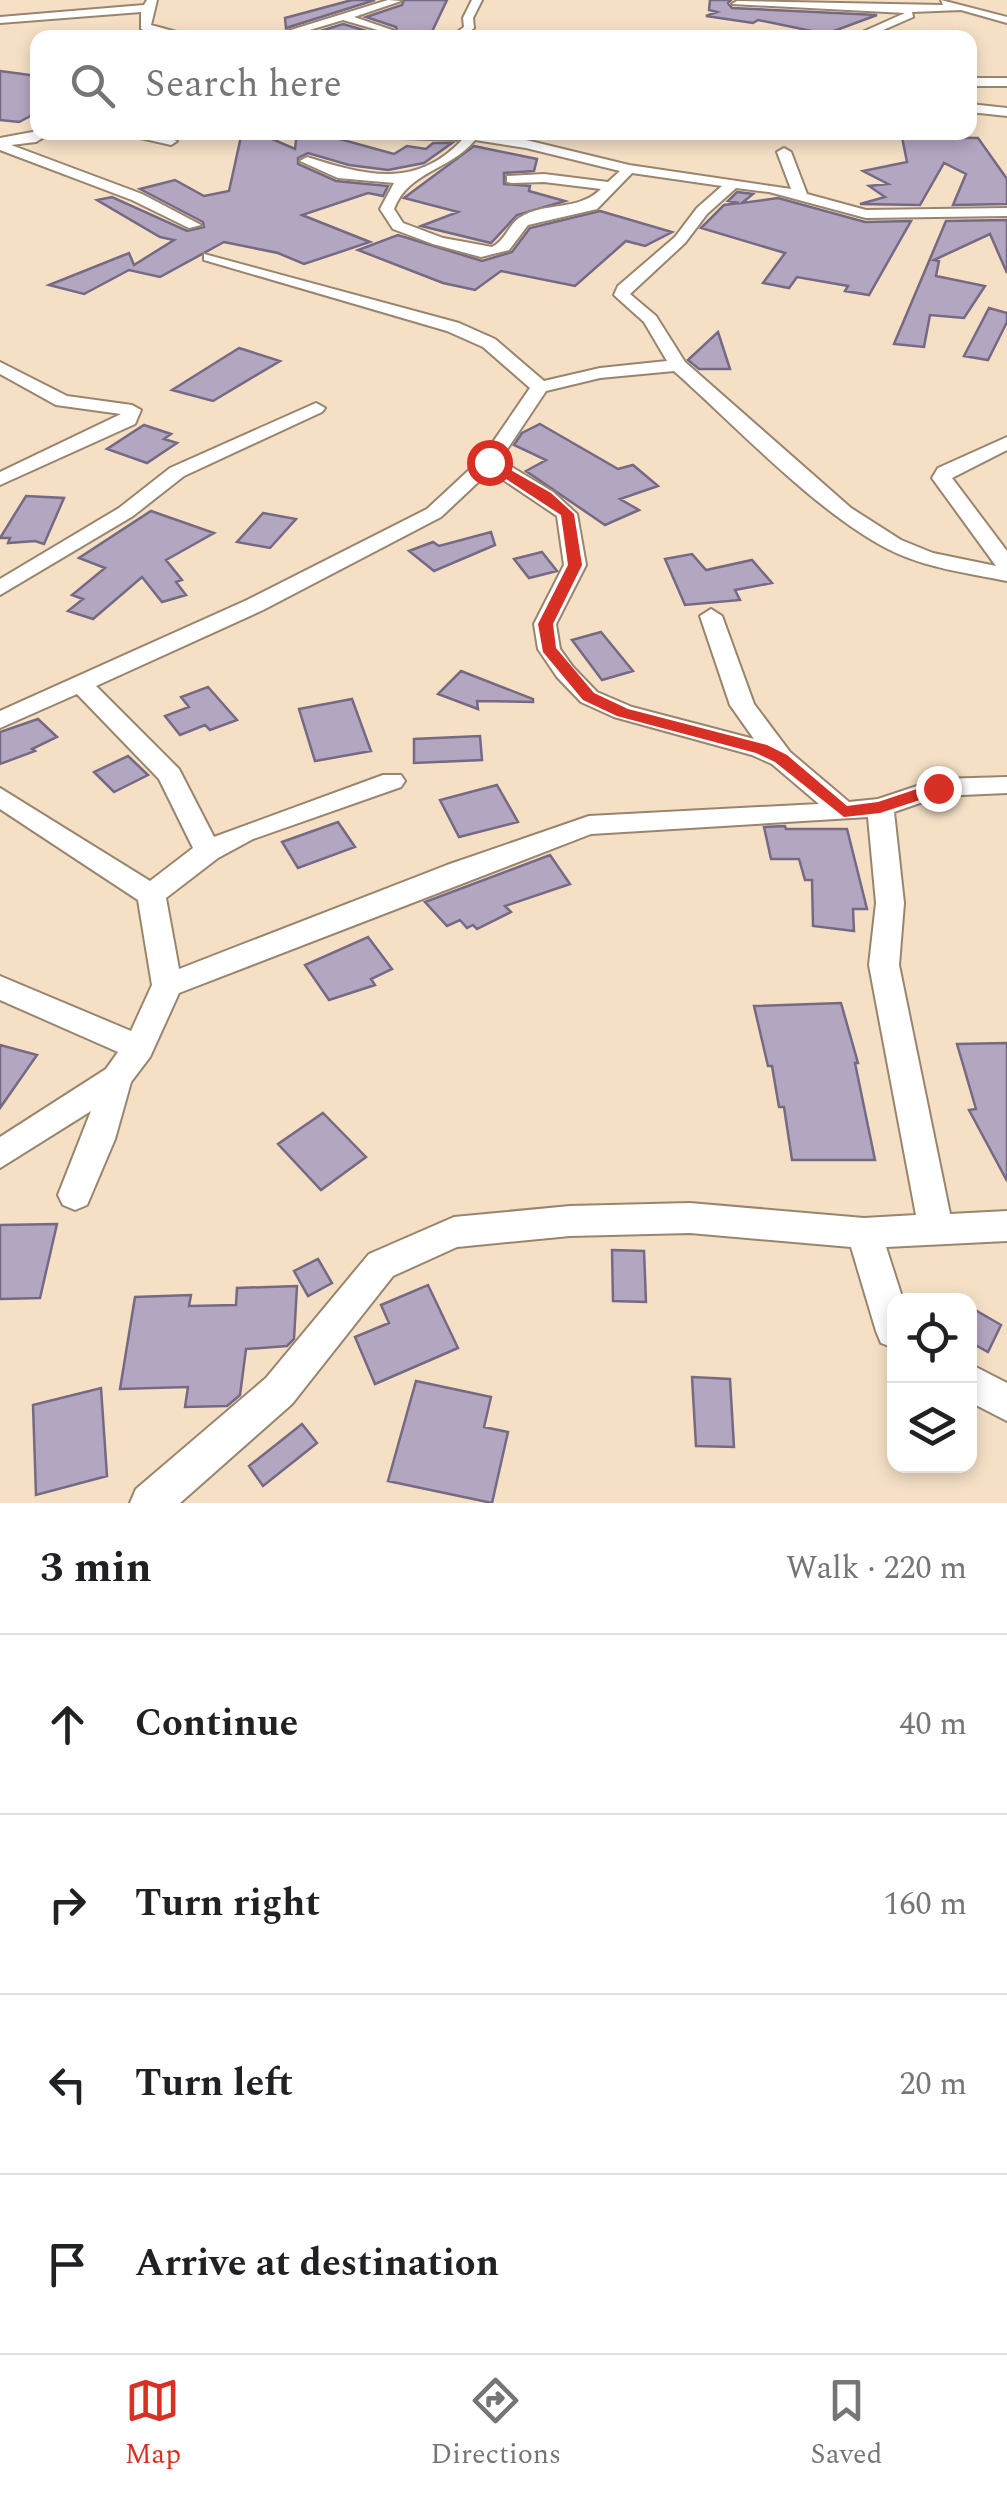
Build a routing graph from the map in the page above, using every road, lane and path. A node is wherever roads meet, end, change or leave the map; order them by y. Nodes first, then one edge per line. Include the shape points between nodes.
1 (477, 0) edge
2 (936, 0) edge
3 (396, 1) edge
4 (150, 4) edge
5 (737, 4) dead end
6 (961, 6) junction
7 (922, 10) junction
8 (342, 16) junction
9 (0, 20) edge
10 (1007, 20) edge
11 (148, 30) edge
12 (296, 30) edge
13 (382, 30) edge
14 (465, 30) edge
15 (873, 30) edge
16 (977, 82) edge
17 (1007, 82) edge
18 (977, 109) edge
19 (1007, 112) edge
20 (30, 139) edge
21 (469, 140) edge
22 (499, 140) edge
23 (0, 143) edge
24 (784, 152) dead end
25 (307, 161) dead end
26 (629, 169) junction
27 (512, 179) dead end
28 (402, 180) junction
29 (734, 182) junction
30 (614, 186) junction
31 (801, 197) junction
32 (1007, 212) edge
33 (194, 225) dead end
34 (210, 256) dead end
35 (678, 365) junction
36 (0, 368) edge
37 (540, 387) junction
38 (316, 408) dead end
39 (1007, 443) edge
40 (489, 462) junction
41 (0, 479) edge
42 (1007, 566) edge
43 (1007, 576) edge
44 (0, 588) edge
45 (711, 616) dead end
46 (80, 683) junction
47 (0, 720) edge
48 (781, 758) junction
49 (392, 781) dead end
50 (1007, 785) edge
51 (0, 797) edge
52 (880, 807) junction
53 (844, 812) junction
54 (208, 851) junction
55 (151, 895) junction
56 (167, 985) junction
57 (0, 987) edge
58 (139, 1048) junction
59 (117, 1078) junction
60 (0, 1154) edge
61 (75, 1196) dead end
62 (1007, 1226) edge
63 (936, 1228) junction
64 (864, 1233) junction
65 (887, 1308) edge
66 (972, 1383) edge
67 (1007, 1404) edge
68 (150, 1503) edge

1 - 14 street
2 - 6 street
3 - 8 street
4 - 9 street
4 - 11 street
5 - 7 street
6 - 7 street
6 - 10 street
7 - 15 street
8 - 12 street
8 - 13 street
16 - 17 street
18 - 19 street
20 - 23 street
21 - 28 street via 462,151
22 - 26 street
23 - 33 street
24 - 31 street
25 - 28 street via 338,174
26 - 29 street
26 - 30 street
27 - 30 street
28 - 30 street via 387,209 398,226 481,252 504,248 523,222 592,206
29 - 31 street
29 - 35 street via 622,292 650,319
31 - 32 street via 866,214
34 - 37 street via 453,327 488,343
35 - 37 street
35 - 43 street via 868,529 927,558
36 - 41 street via 62,402 132,410 128,420
37 - 40 street
38 - 44 street via 177,472 126,512
39 - 42 street via 942,478
40 - 46 street via 434,514 388,540
40 - 48 street via 567,514 575,565 545,624 548,648 589,697
45 - 48 street via 742,705
46 - 47 street
46 - 54 street via 170,775
48 - 53 street
49 - 54 street
50 - 52 street via 938,788
51 - 55 street
52 - 53 street
52 - 63 street via 890,902 884,965
53 - 56 street via 589,825
54 - 55 street
55 - 56 street
56 - 58 street
57 - 58 street
58 - 59 street
59 - 60 street
59 - 61 street
62 - 63 street
63 - 64 street
64 - 65 street
64 - 68 street via 690,1218 454,1232 382,1265 279,1391
66 - 67 street

